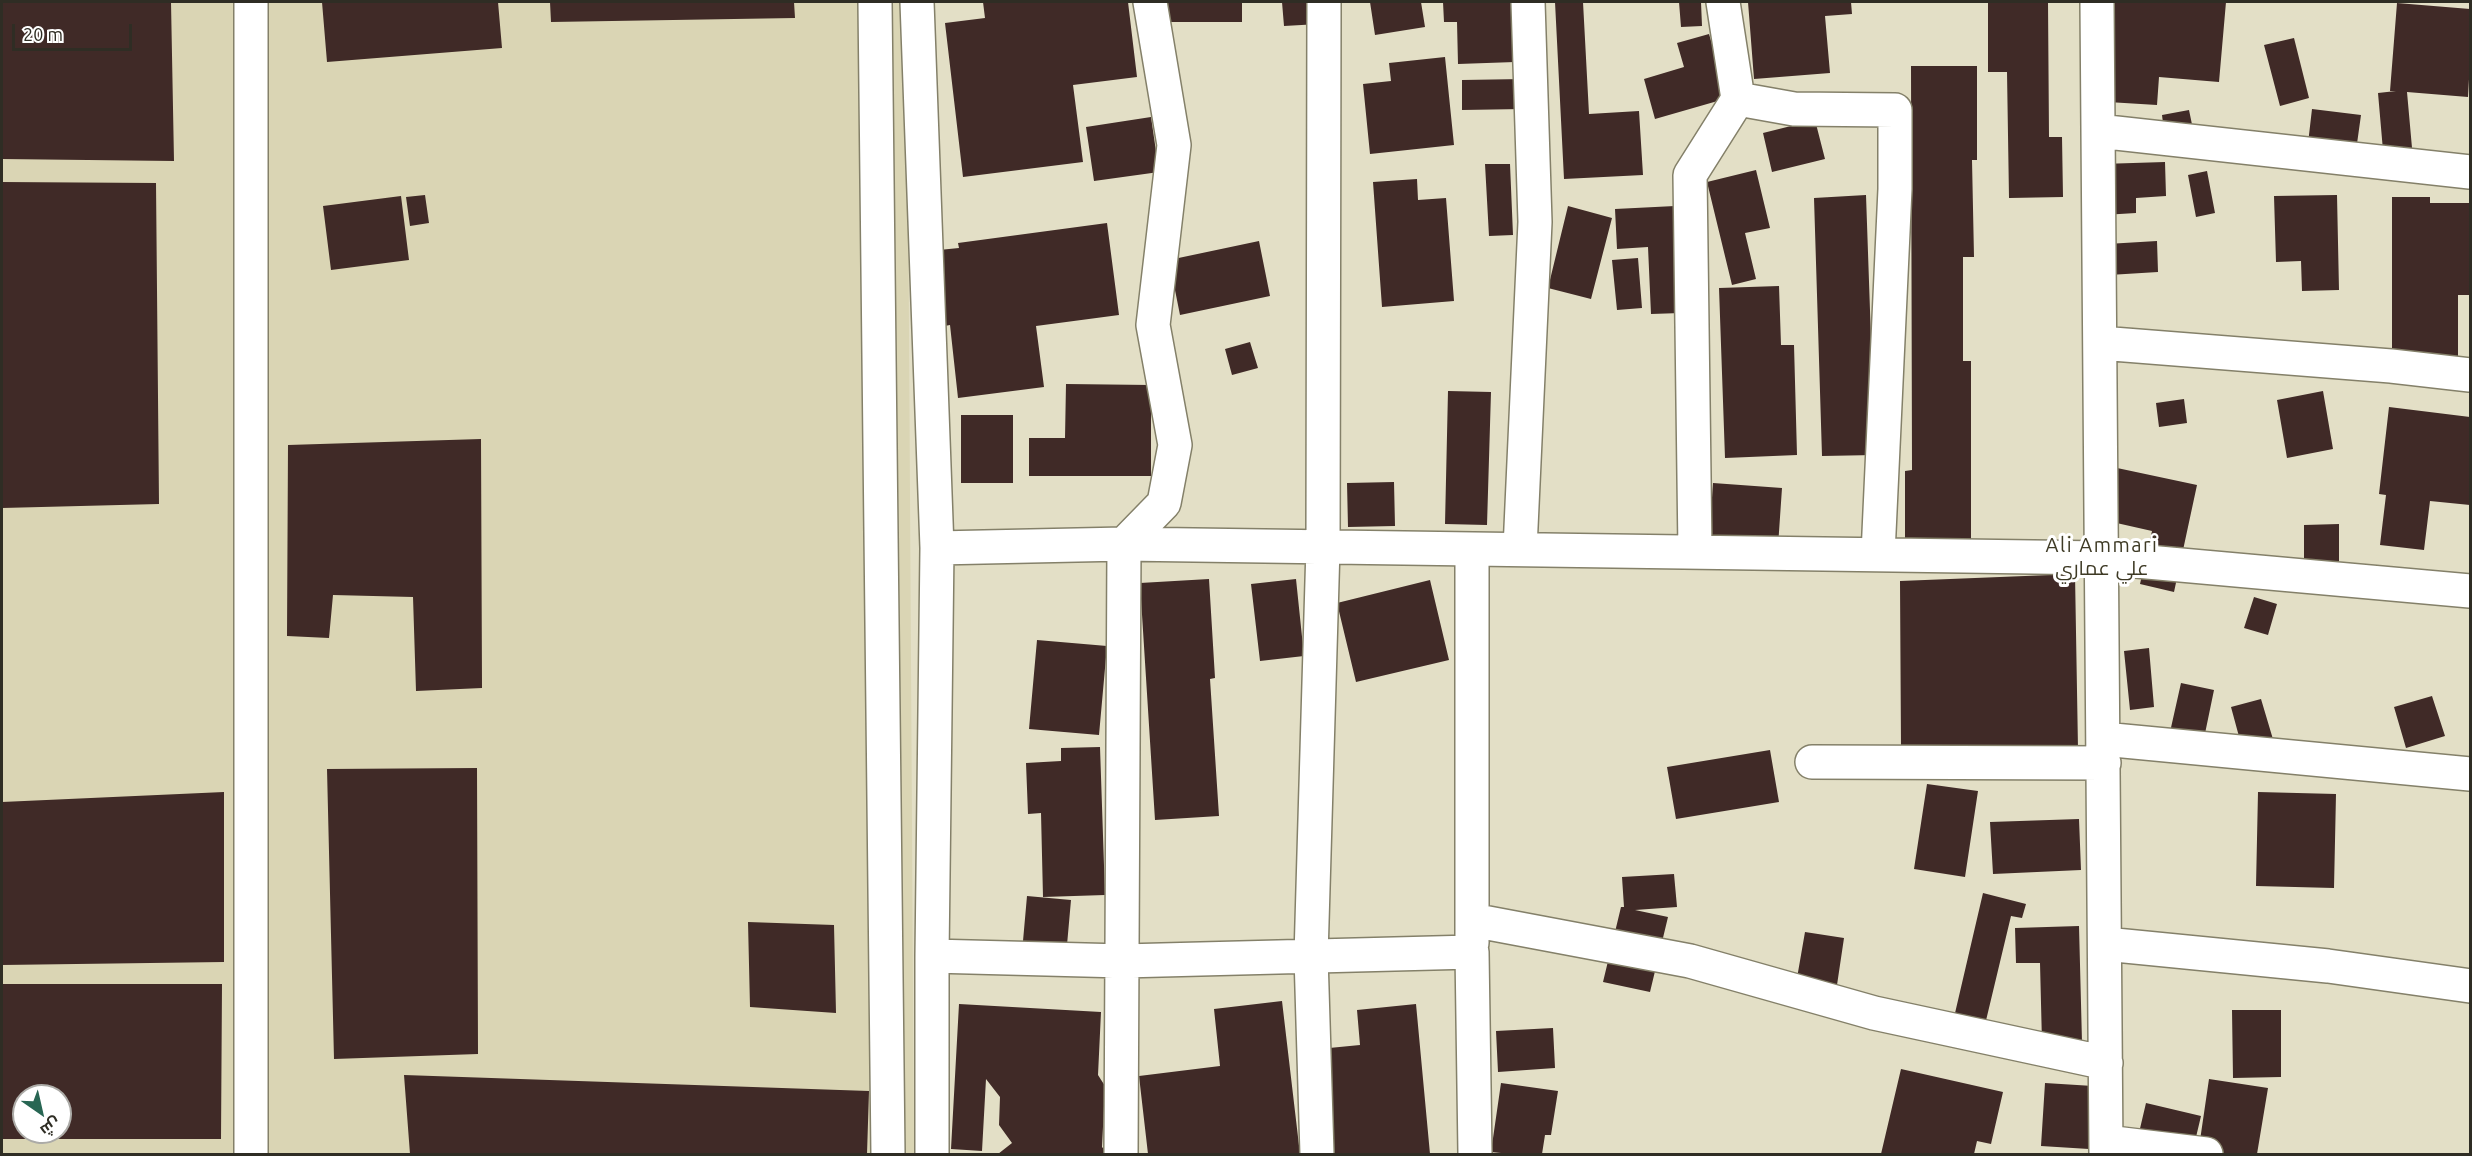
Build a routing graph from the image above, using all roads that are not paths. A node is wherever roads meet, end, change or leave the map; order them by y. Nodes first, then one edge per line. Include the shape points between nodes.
1 (251, 2) edge
2 (875, 2) edge
3 (917, 2) edge
4 (1150, 2) edge
5 (1324, 2) edge
6 (1528, 2) edge
7 (1723, 2) edge
8 (2097, 2) edge
9 (1738, 99) junction
10 (2098, 131) junction
11 (2470, 172) edge
12 (2100, 343) junction
13 (2470, 375) edge
14 (1124, 544) junction
15 (1323, 547) junction
16 (937, 548) junction
17 (1472, 549) junction
18 (1520, 549) junction
19 (1695, 552) junction
20 (1878, 555) junction
21 (2103, 558) junction
22 (2470, 591) edge
23 (2104, 751) junction
24 (1812, 762) dead end
25 (2470, 774) edge
26 (1472, 920) junction
27 (2104, 944) junction
28 (1472, 952) junction
29 (932, 956) junction
30 (1311, 956) junction
31 (1123, 961) junction
32 (2470, 986) edge
33 (2106, 1063) junction
34 (2106, 1148) edge
35 (251, 1155) edge
36 (888, 1155) edge
37 (932, 1155) edge
38 (1121, 1155) edge
39 (1317, 1155) edge
40 (1475, 1155) edge
41 (2206, 1155) edge

1 - 35 street
2 - 36 street
3 - 16 street
4 - 14 street via 1174,145 1153,325 1175,445 1164,503
5 - 15 street
6 - 18 street via 1535,222
7 - 9 street
8 - 10 street
9 - 19 street via 1690,175
9 - 20 street via 1794,109 1895,110 1895,189
10 - 11 street
10 - 12 street
12 - 13 street
12 - 21 street
14 - 15 street
14 - 16 street
14 - 31 street
15 - 17 street
15 - 30 street
16 - 29 street
17 - 18 street
17 - 26 street
18 - 19 street
19 - 20 street
20 - 21 street
21 - 22 street
21 - 23 street
23 - 24 street
23 - 25 street
23 - 27 street
26 - 28 street
26 - 33 street via 1690,961 1874,1013
27 - 32 street via 2328,966
27 - 33 street
28 - 30 street
28 - 40 street
29 - 31 street
29 - 37 street
30 - 31 street
30 - 39 street
31 - 38 street
33 - 34 street
34 - 41 street

